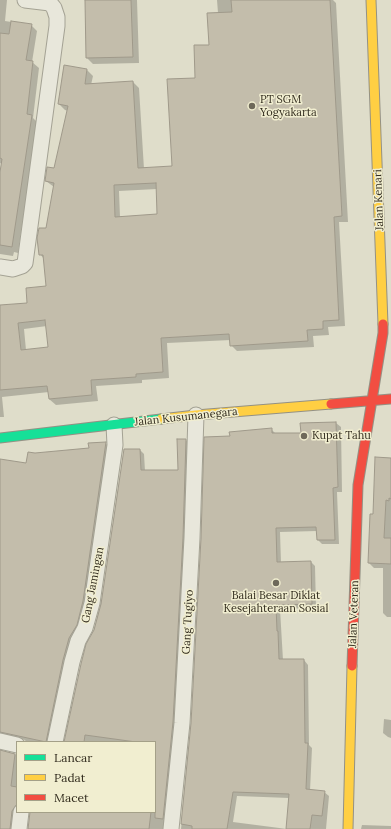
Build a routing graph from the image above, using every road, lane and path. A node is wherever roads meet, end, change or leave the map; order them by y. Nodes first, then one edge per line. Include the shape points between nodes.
1 (26, 0) edge
2 (371, 0) edge
3 (0, 267) edge
4 (391, 397) edge
5 (372, 400) junction
6 (196, 415) junction
7 (114, 424) junction
8 (0, 438) edge
9 (55, 741) edge
10 (0, 742) edge
11 (16, 745) edge
12 (21, 813) edge
13 (19, 829) edge
14 (171, 829) edge
15 (348, 829) edge

1 - 3 street via 50,3 57,17 57,26 25,263 13,270
2 - 5 main road, Jalan Kenari via 383,333
4 - 5 main road, Jalan Kusumanegara
5 - 6 main road, Jalan Kusumanegara
5 - 15 main road, Jalan Veteran via 358,485
6 - 7 main road, Jalan Kusumanegara
6 - 14 street, Gang Tugiyo via 182,723
7 - 8 main road, Jalan Kusumanegara
7 - 9 street, Gang Jamingan via 116,445 92,603 72,662
10 - 11 street
12 - 13 street

